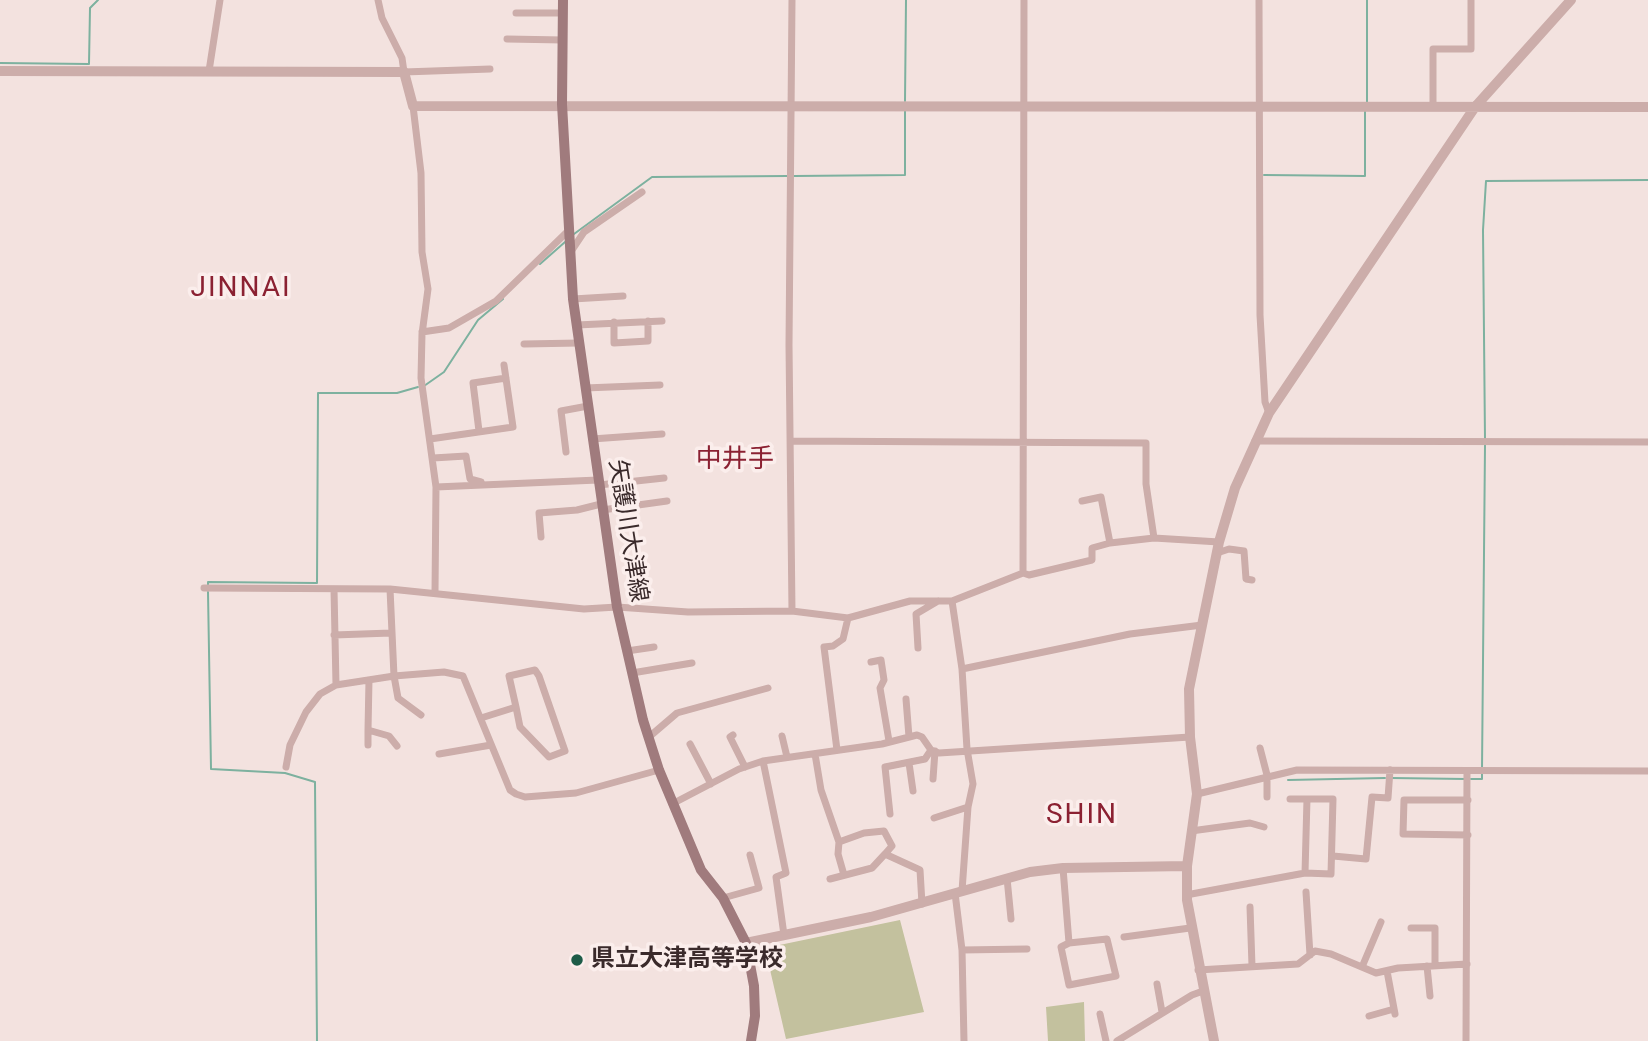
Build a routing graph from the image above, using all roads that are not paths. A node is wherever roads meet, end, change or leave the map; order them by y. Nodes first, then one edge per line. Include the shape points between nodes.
1 (220, 0) edge
2 (379, 0) edge
3 (563, 0) edge
4 (792, 0) edge
5 (1024, 0) edge
6 (1259, 0) edge
7 (1471, 0) edge
8 (1571, 0) edge
9 (516, 13) dead end
10 (563, 13) junction
11 (507, 40) dead end
12 (563, 40) junction
13 (490, 69) dead end
14 (0, 71) edge
15 (209, 71) junction
16 (404, 72) junction
17 (562, 104) junction
18 (792, 105) junction
19 (413, 106) junction
20 (1258, 107) junction
21 (1433, 107) junction
22 (1475, 107) junction
23 (1648, 107) edge
24 (1025, 109) junction
25 (642, 192) dead end
26 (568, 231) junction
27 (570, 253) junction
28 (622, 296) dead end
29 (573, 299) junction
30 (648, 321) junction
31 (662, 321) dead end
32 (614, 323) junction
33 (577, 325) junction
34 (422, 332) junction
35 (579, 343) junction
36 (524, 344) dead end
37 (504, 365) dead end
38 (506, 378) junction
39 (660, 385) dead end
40 (585, 388) junction
41 (588, 406) junction
42 (1269, 413) junction
43 (479, 431) junction
44 (662, 434) dead end
45 (430, 439) junction
46 (592, 439) junction
47 (1254, 441) junction
48 (792, 442) junction
49 (1023, 442) junction
50 (1648, 442) edge
51 (566, 452) dead end
52 (433, 458) junction
53 (664, 478) dead end
54 (507, 482) dead end
55 (598, 482) junction
56 (436, 487) junction
57 (667, 501) dead end
58 (1082, 502) dead end
59 (602, 507) junction
60 (541, 537) dead end
61 (1154, 538) junction
62 (1110, 543) junction
63 (1218, 548) junction
64 (1023, 573) junction
65 (1252, 580) dead end
66 (204, 588) dead end
67 (334, 589) junction
68 (390, 589) junction
69 (435, 593) junction
70 (938, 601) junction
71 (953, 601) junction
72 (617, 607) junction
73 (792, 611) junction
74 (848, 618) junction
75 (1202, 625) junction
76 (391, 633) junction
77 (334, 635) junction
78 (654, 647) dead end
79 (918, 649) dead end
80 (627, 651) junction
81 (871, 662) dead end
82 (692, 663) dead end
83 (962, 669) junction
84 (632, 673) junction
85 (394, 677) junction
86 (369, 680) junction
87 (336, 685) junction
88 (768, 688) dead end
89 (906, 699) dead end
90 (516, 707) junction
91 (421, 715) dead end
92 (481, 718) junction
93 (368, 730) junction
94 (733, 735) dead end
95 (782, 736) dead end
96 (649, 737) junction
97 (909, 737) junction
98 (1190, 737) junction
99 (889, 741) junction
100 (491, 744) junction
101 (690, 744) dead end
102 (368, 745) dead end
103 (397, 746) dead end
104 (1260, 748) dead end
105 (967, 749) junction
106 (837, 750) junction
107 (933, 751) junction
108 (439, 754) dead end
109 (815, 754) junction
110 (787, 757) junction
111 (764, 761) junction
112 (909, 763) junction
113 (286, 767) dead end
114 (745, 767) junction
115 (659, 770) junction
116 (1390, 770) junction
117 (1467, 771) junction
118 (1648, 771) edge
119 (1267, 775) junction
120 (933, 779) dead end
121 (711, 784) junction
122 (913, 792) dead end
123 (1197, 794) junction
124 (1267, 797) dead end
125 (1388, 798) junction
126 (1290, 799) dead end
127 (1307, 799) junction
128 (1404, 800) junction
129 (1468, 800) junction
130 (672, 804) junction
131 (968, 807) junction
132 (890, 814) dead end
133 (934, 818) dead end
134 (1264, 827) dead end
135 (1191, 831) junction
136 (1468, 835) junction
137 (839, 842) junction
138 (885, 854) junction
139 (750, 855) dead end
140 (1333, 856) junction
141 (1187, 866) junction
142 (1063, 868) junction
143 (1305, 873) junction
144 (844, 875) junction
145 (830, 878) dead end
146 (1007, 878) junction
147 (1306, 891) dead end
148 (959, 892) junction
149 (1186, 895) junction
150 (723, 898) junction
151 (922, 904) junction
152 (1250, 907) dead end
153 (1011, 919) dead end
154 (1381, 922) dead end
155 (1190, 928) junction
156 (1411, 928) dead end
157 (784, 935) junction
158 (1125, 937) dead end
159 (746, 943) junction
160 (1069, 943) junction
161 (1027, 949) dead end
162 (962, 950) junction
163 (1310, 955) junction
164 (1467, 964) junction
165 (1252, 966) junction
166 (1431, 966) junction
167 (1362, 968) junction
168 (1198, 970) junction
169 (1387, 971) junction
170 (1157, 984) dead end
171 (1203, 991) junction
172 (1430, 996) dead end
173 (1163, 1012) junction
174 (1100, 1014) dead end
175 (1369, 1016) dead end
176 (751, 1041) edge
177 (964, 1041) edge
178 (1106, 1041) edge
179 (1117, 1041) edge
180 (1214, 1041) edge
181 (1466, 1041) edge

1 - 15 street
2 - 16 street
3 - 10 main road, 矢護川大津線
4 - 18 street
5 - 24 street
6 - 20 street
7 - 21 street via 1471,49 1433,49
8 - 22 street
9 - 10 street
10 - 12 main road, 矢護川大津線
11 - 12 street
12 - 17 main road, 矢護川大津線
13 - 16 street
14 - 15 street
15 - 16 street
16 - 19 street
17 - 18 street
17 - 19 street
17 - 26 main road, 矢護川大津線
18 - 24 street
18 - 48 street
19 - 34 street via 428,289
20 - 21 street
20 - 24 street
20 - 42 street via 1260,315
21 - 22 street
22 - 23 street
22 - 42 street
24 - 49 street
25 - 27 street via 584,232
26 - 27 main road, 矢護川大津線
26 - 34 street via 496,301 449,328
27 - 29 main road, 矢護川大津線
28 - 29 street
29 - 33 main road, 矢護川大津線
30 - 31 street
30 - 32 street
30 - 32 street via 648,341 614,343
32 - 33 street
33 - 35 main road, 矢護川大津線
34 - 45 street via 421,378
35 - 36 street
35 - 40 main road, 矢護川大津線
37 - 38 street
38 - 43 street via 473,383
38 - 43 street via 513,427
39 - 40 street
40 - 41 main road, 矢護川大津線
41 - 46 main road, 矢護川大津線
41 - 51 street via 561,411
42 - 47 street
43 - 45 street
44 - 46 street
45 - 52 street
46 - 55 main road, 矢護川大津線
47 - 50 street
47 - 63 street
48 - 49 street
48 - 73 street
49 - 61 street via 1146,443
49 - 64 street
52 - 54 street via 466,456 470,479
52 - 56 street
53 - 55 street
55 - 56 street
55 - 59 main road, 矢護川大津線
56 - 69 street
57 - 59 street
58 - 62 street via 1101,497
59 - 60 street via 539,513
59 - 72 main road, 矢護川大津線
61 - 62 street
61 - 63 street
62 - 64 street via 1092,548 1092,560
63 - 65 street via 1244,551 1246,579
63 - 75 street
64 - 71 street
66 - 67 street
67 - 68 street
67 - 77 street
68 - 69 street
68 - 76 street
69 - 72 street via 584,609
70 - 71 street
70 - 74 street via 910,601
70 - 79 street via 916,614
71 - 83 street
72 - 73 street
72 - 80 main road, 矢護川大津線
73 - 74 street
74 - 106 street via 843,639 824,647
75 - 83 street via 1130,634
75 - 98 street via 1189,689
76 - 77 street
76 - 85 street
77 - 87 street
78 - 80 street
80 - 84 main road, 矢護川大津線
81 - 99 street via 881,660 884,680 880,688
82 - 84 street
83 - 105 street
84 - 96 main road, 矢護川大津線
85 - 86 street
85 - 91 street via 398,698
85 - 92 street via 463,676
86 - 87 street
86 - 93 street
87 - 113 street via 320,694 306,712 290,745
88 - 96 street via 677,713
89 - 97 street
90 - 90 street via 509,676 534,670 565,751 549,757 520,727
90 - 92 street
92 - 100 street
93 - 102 street
93 - 103 street via 389,736
94 - 114 street via 730,737
95 - 110 street
96 - 115 main road, 矢護川大津線
97 - 99 street
97 - 107 street via 922,737
98 - 105 street
98 - 123 street
99 - 106 street
100 - 108 street
100 - 115 street via 510,790 525,797 576,793
101 - 121 street
104 - 119 street
105 - 107 street
105 - 131 street via 973,784
106 - 109 street
107 - 112 street via 925,759
107 - 120 street
109 - 110 street
109 - 137 street via 821,790
110 - 111 street
111 - 114 street
111 - 157 street via 786,873 776,877
112 - 122 street
112 - 132 street via 885,767
114 - 121 street
115 - 130 main road, 矢護川大津線
116 - 117 street
116 - 119 street via 1297,770
116 - 125 street
117 - 118 street
117 - 129 street
119 - 123 street
119 - 124 street
121 - 130 street
123 - 135 street
125 - 128 street
125 - 140 street via 1372,797 1366,859
126 - 127 street
127 - 140 street via 1334,799
127 - 143 street
128 - 129 street
128 - 136 street via 1403,834
129 - 136 street
130 - 150 main road, 矢護川大津線 via 701,870
131 - 133 street
131 - 148 street
134 - 135 street via 1250,823
135 - 141 street
136 - 164 street
137 - 138 street via 864,832 884,831 892,846
137 - 144 street
138 - 144 street via 872,868
138 - 151 street via 920,870
139 - 150 street via 759,888
140 - 143 street via 1331,874
141 - 142 street
141 - 149 street
142 - 146 street
142 - 160 street
143 - 149 street
144 - 145 street
146 - 148 street
146 - 153 street
147 - 163 street
148 - 151 street
148 - 162 street
149 - 155 street
150 - 159 main road, 矢護川大津線
151 - 157 street
152 - 165 street
154 - 167 street
155 - 158 street
155 - 168 street
156 - 166 street via 1435,928
157 - 159 street
159 - 176 main road, 矢護川大津線 via 754,986
160 - 160 street via 1061,947 1069,985 1116,976 1107,939
161 - 162 street
162 - 177 street
163 - 165 street via 1298,964
163 - 167 street via 1315,951 1331,954
164 - 166 street
164 - 181 street
165 - 168 street
166 - 169 street
166 - 172 street
167 - 169 street
168 - 171 street
169 - 175 street via 1394,1011
170 - 173 street
171 - 173 street
171 - 180 street
173 - 179 street
174 - 178 street

